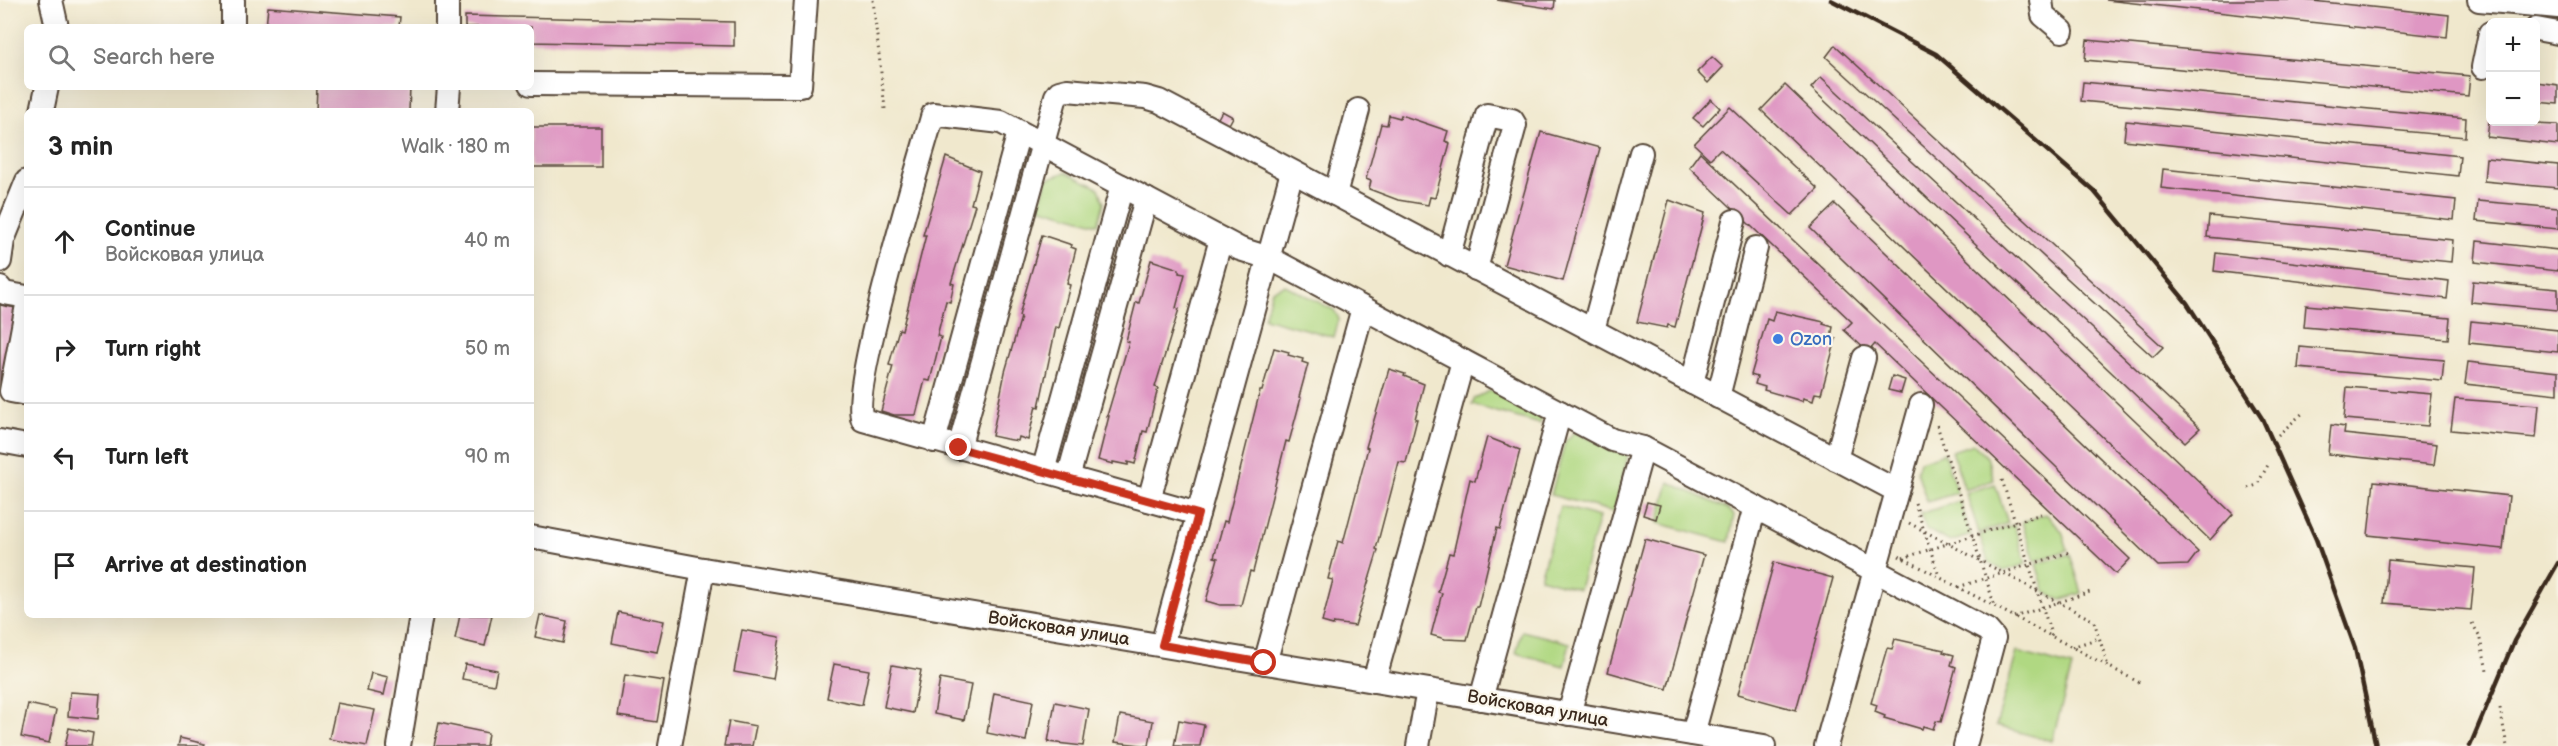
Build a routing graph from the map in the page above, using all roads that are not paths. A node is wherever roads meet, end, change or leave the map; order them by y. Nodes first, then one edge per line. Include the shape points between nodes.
1 (51, 0) edge
2 (233, 0) edge
3 (447, 0) edge
4 (806, 0) edge
5 (2042, 0) edge
6 (2479, 0) edge
7 (2558, 7) edge
8 (56, 24) edge
9 (233, 24) edge
10 (447, 24) edge
11 (2540, 30) edge
12 (2062, 31) dead end
13 (2558, 33) edge
14 (2486, 50) edge
15 (2482, 67) dead end
16 (534, 84) edge
17 (46, 90) edge
18 (449, 90) edge
19 (43, 108) edge
20 (447, 108) edge
21 (1358, 110) dead end
22 (1019, 132) junction
23 (1043, 145) junction
24 (1641, 153) dead end
25 (1292, 172) junction
26 (1122, 186) junction
27 (24, 189) edge
28 (1335, 194) junction
29 (1146, 199) junction
30 (1734, 221) dead end
31 (1221, 239) junction
32 (1756, 248) dead end
33 (1449, 255) junction
34 (1269, 258) junction
35 (0, 261) edge
36 (1476, 269) junction
37 (0, 288) edge
38 (24, 296) edge
39 (1363, 308) junction
40 (24, 321) edge
41 (1593, 330) junction
42 (1864, 358) dead end
43 (1463, 361) junction
44 (1692, 383) junction
45 (24, 393) edge
46 (1718, 397) junction
47 (1921, 405) road end
48 (1560, 412) junction
49 (0, 441) edge
50 (934, 441) junction
51 (24, 445) edge
52 (959, 448) junction
53 (1643, 448) junction
54 (1836, 459) junction
55 (1043, 471) junction
56 (1068, 478) junction
57 (1905, 494) junction
58 (1149, 500) junction
59 (1755, 507) junction
60 (1198, 514) junction
61 (534, 538) edge
62 (703, 569) junction
63 (1875, 571) junction
64 (420, 618) edge
65 (1162, 645) junction
66 (1264, 663) junction
67 (1374, 681) junction
68 (1428, 690) junction
69 (1481, 699) junction
70 (1569, 714) junction
71 (1693, 734) junction
72 (1754, 745) edge
73 (399, 746) edge
74 (670, 746) edge
75 (1418, 746) edge
76 (1826, 746) edge
77 (1965, 746) edge

1 - 8 street
2 - 9 street
3 - 10 street
4 - 16 street via 800,86
5 - 12 street via 2043,15
6 - 7 street
11 - 13 street
14 - 15 street
17 - 19 street
18 - 20 street
21 - 28 street
22 - 23 street
22 - 50 street
22 - 50 street via 995,120 933,114 868,351 860,415 868,423
23 - 25 street via 1056,96 1062,90 1145,97
23 - 26 street
23 - 52 street
24 - 41 street
25 - 28 street
25 - 34 street
26 - 29 street
26 - 55 street
27 - 35 street via 3,240
28 - 33 street
29 - 31 street
29 - 56 street
30 - 44 street
31 - 34 street
31 - 58 street
32 - 46 street
33 - 36 street
33 - 36 street via 1486,117 1491,114 1512,120 1515,125
34 - 39 street
34 - 60 street
36 - 41 street
37 - 38 street
39 - 43 street
39 - 66 street
40 - 45 street via 11,391
41 - 44 street
42 - 54 street
43 - 48 street
43 - 67 street
44 - 46 street
46 - 54 street
47 - 57 street
48 - 53 street via 1612,440
48 - 69 street
49 - 51 street
50 - 52 street
52 - 55 street
53 - 59 street
53 - 70 street
54 - 57 street
55 - 56 street
56 - 58 street
57 - 63 street via 1890,514
58 - 60 street
59 - 63 street
59 - 71 street
60 - 65 street
61 - 62 street, Войсковая улица
62 - 65 street, Войсковая улица
62 - 74 street
63 - 76 street
63 - 77 street via 1992,633 1993,643
64 - 73 street
65 - 66 street, Войсковая улица
66 - 67 street, Войсковая улица
67 - 68 street, Войсковая улица
68 - 69 street, Войсковая улица
68 - 75 street
69 - 70 street, Войсковая улица
70 - 71 street, Войсковая улица
71 - 72 street, Войсковая улица

